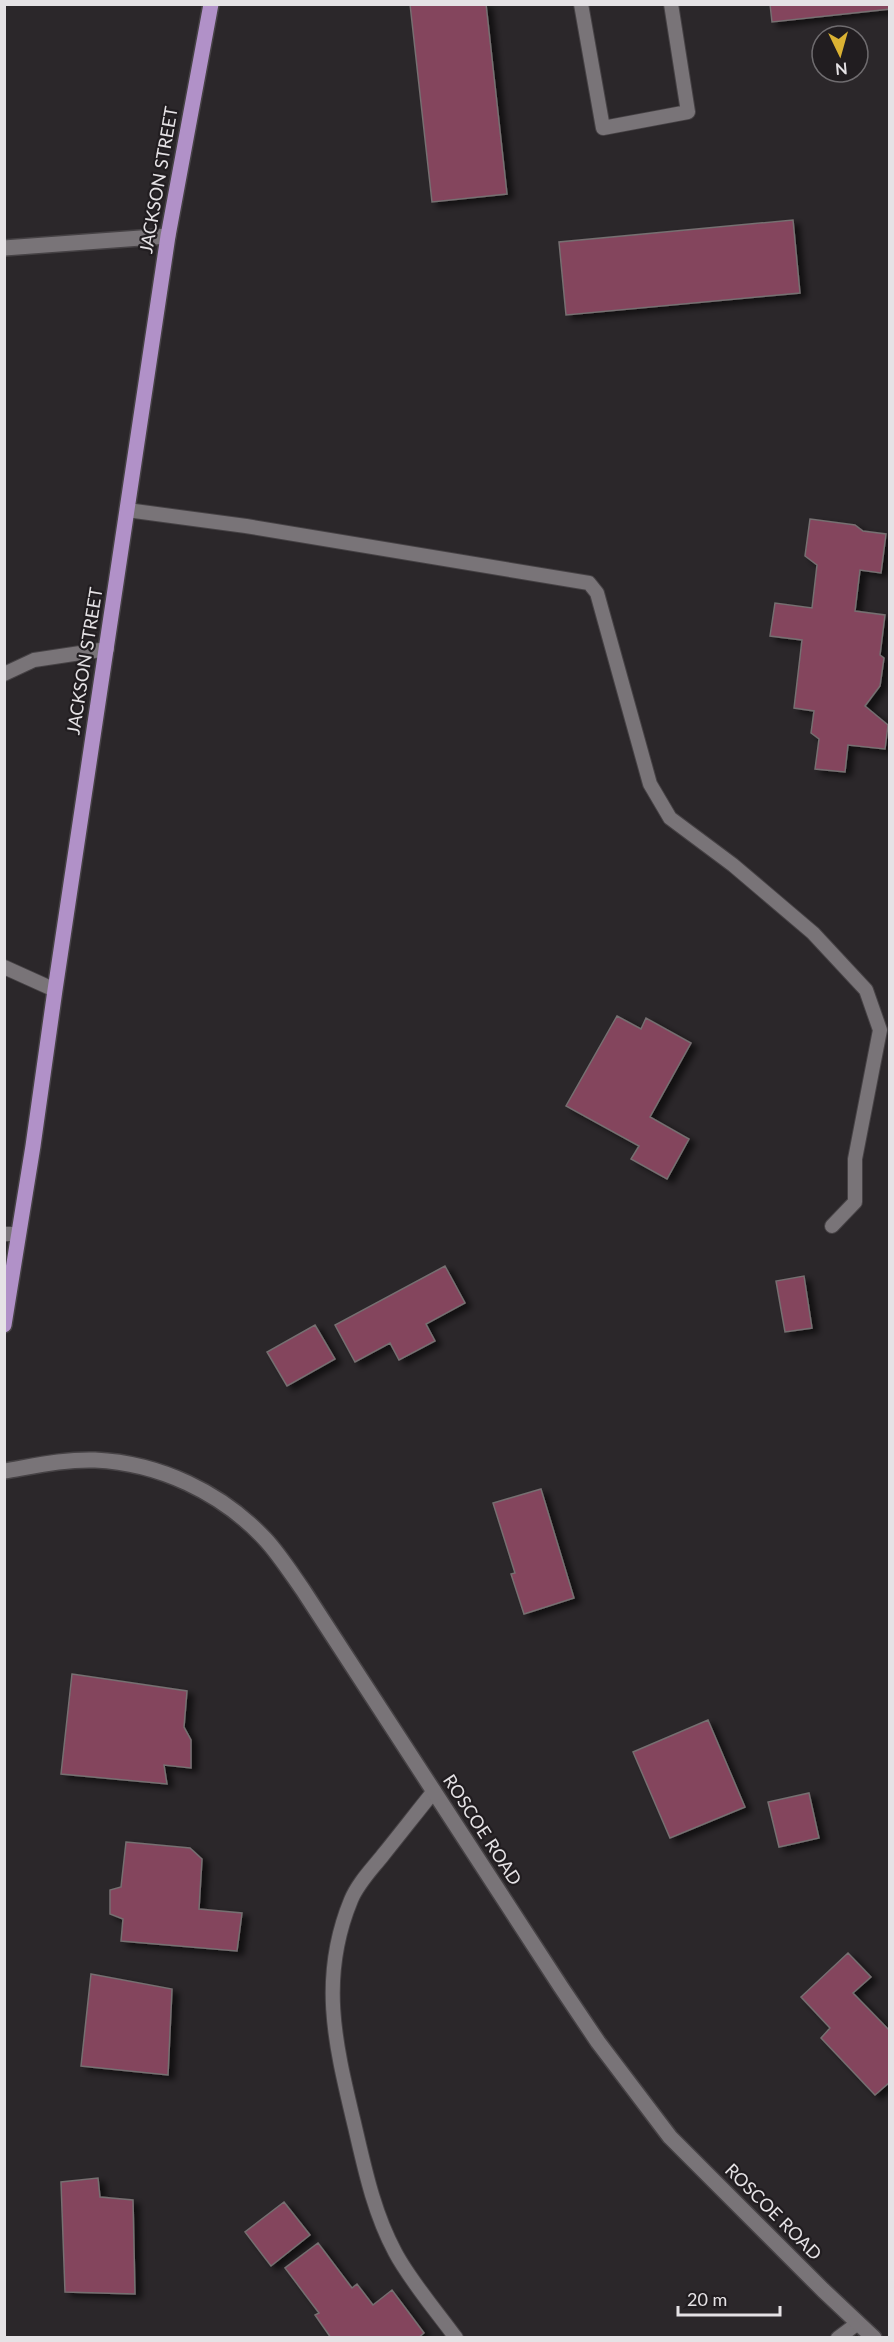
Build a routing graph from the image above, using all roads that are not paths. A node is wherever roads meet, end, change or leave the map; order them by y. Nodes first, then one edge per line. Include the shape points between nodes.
1 (211, 4) edge
2 (581, 4) edge
3 (671, 4) edge
4 (168, 236) junction
5 (4, 248) edge
6 (127, 510) junction
7 (107, 649) junction
8 (4, 674) edge
9 (4, 967) edge
10 (55, 990) junction
11 (832, 1226) dead end
12 (11, 1234) edge
13 (4, 1325) edge
14 (4, 1471) edge
15 (434, 1791) junction
16 (858, 2323) junction
17 (456, 2337) edge
18 (838, 2337) edge
19 (874, 2337) edge

1 - 4 main road, JACKSON STREET
2 - 3 lane via 603,128 688,112
4 - 5 main road
4 - 6 main road, JACKSON STREET
6 - 7 main road, JACKSON STREET
6 - 11 lane via 589,583 597,593 650,784 670,818 813,933 866,990 880,1030 855,1159 855,1202
7 - 8 lane via 34,660
7 - 10 main road, JACKSON STREET
9 - 10 lane
10 - 12 main road, JACKSON STREET via 33,1146
12 - 13 main road, JACKSON STREET
14 - 15 main road, ROSCOE ROAD via 66,1461 121,1462 181,1480 240,1515 265,1539 303,1590
15 - 16 main road, ROSCOE ROAD via 598,2042 670,2137
15 - 17 lane via 352,1897 334,1960 333,2020 365,2172 380,2219 396,2254
16 - 18 lane
16 - 19 main road, ROSCOE ROAD

